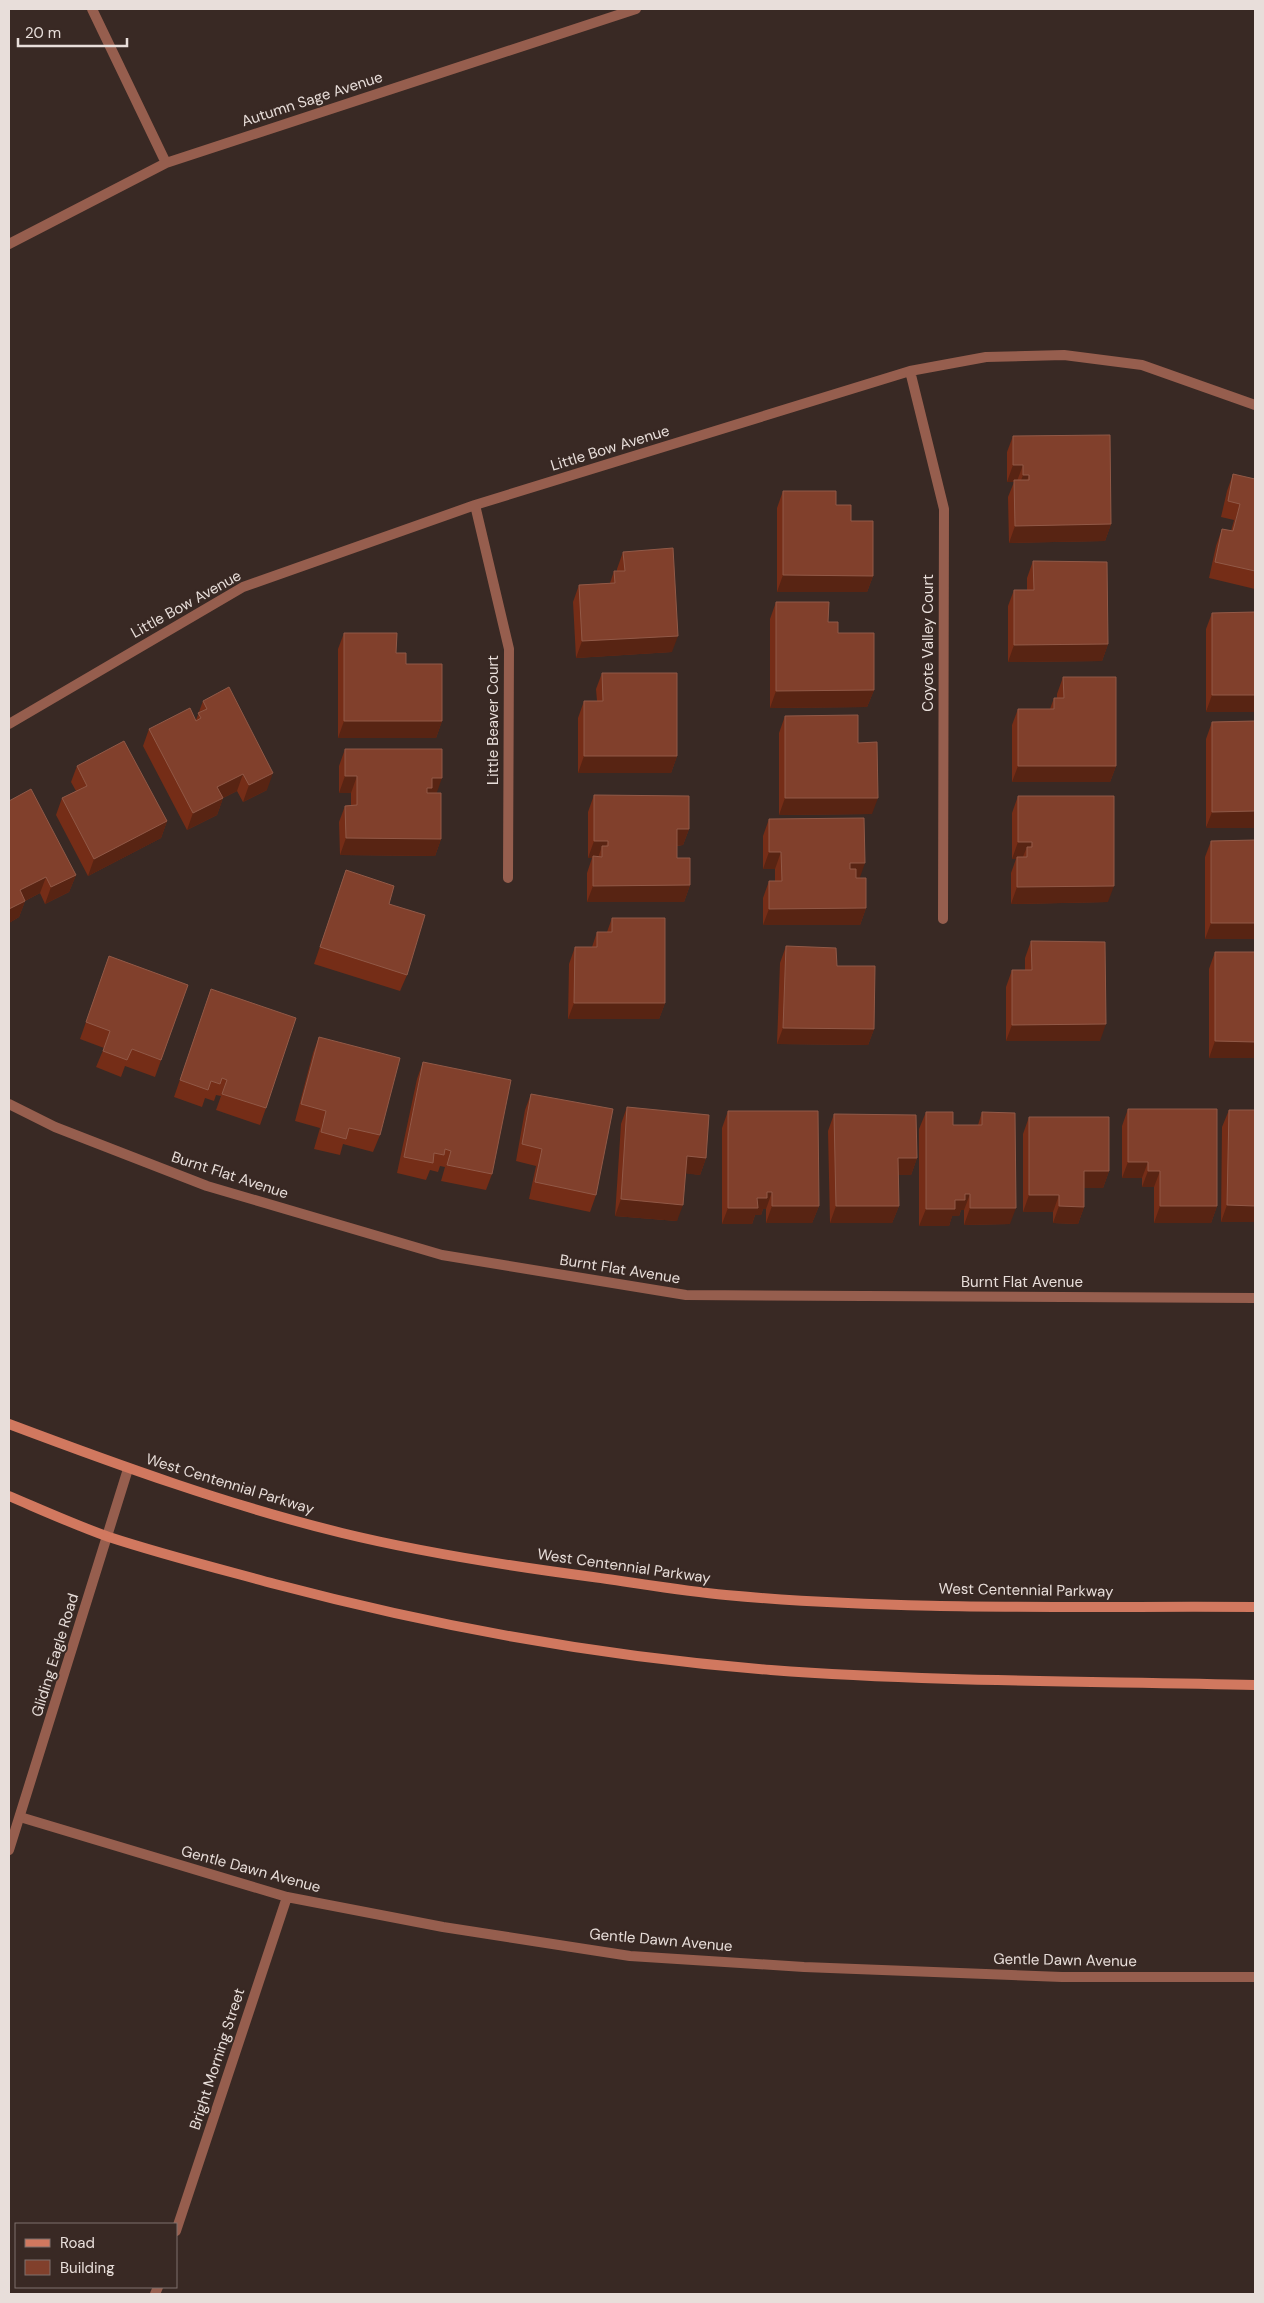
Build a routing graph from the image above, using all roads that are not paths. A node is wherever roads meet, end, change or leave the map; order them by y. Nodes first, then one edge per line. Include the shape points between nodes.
1 (92, 9) edge
2 (636, 9) edge
3 (166, 163) junction
4 (9, 244) edge
5 (910, 371) junction
6 (1255, 406) edge
7 (475, 505) junction
8 (9, 724) edge
9 (508, 878) dead end
10 (943, 919) dead end
11 (9, 1104) edge
12 (1255, 1298) edge
13 (9, 1424) edge
14 (128, 1469) junction
15 (9, 1496) edge
16 (108, 1536) junction
17 (1255, 1607) edge
18 (1255, 1684) edge
19 (20, 1818) junction
20 (9, 1850) edge
21 (287, 1897) junction
22 (1255, 1977) edge
23 (178, 2225) edge

1 - 3 street
2 - 3 street, Autumn Sage Avenue
3 - 4 street, Autumn Sage Avenue
5 - 6 street, Little Bow Avenue via 986,357 1064,355 1142,365
5 - 7 street, Little Bow Avenue
5 - 10 street, Coyote Valley Court via 944,509
7 - 8 street, Little Bow Avenue via 243,587
7 - 9 street, Little Beaver Court via 509,649
11 - 12 street, Burnt Flat Avenue via 55,1127 207,1186 442,1255 686,1295
13 - 14 main road, West Centennial Parkway
14 - 16 street, Gliding Eagle Road
14 - 17 main road, West Centennial Parkway via 342,1533 524,1568 724,1595 959,1605
15 - 16 main road
16 - 18 main road via 326,1597 557,1646 750,1668 873,1676
16 - 19 street, Gliding Eagle Road
19 - 20 street, Gliding Eagle Road
19 - 21 street, Gentle Dawn Avenue
21 - 22 street, Gentle Dawn Avenue via 443,1927 630,1956 804,1967 1062,1977
21 - 23 street, Bright Morning Street

